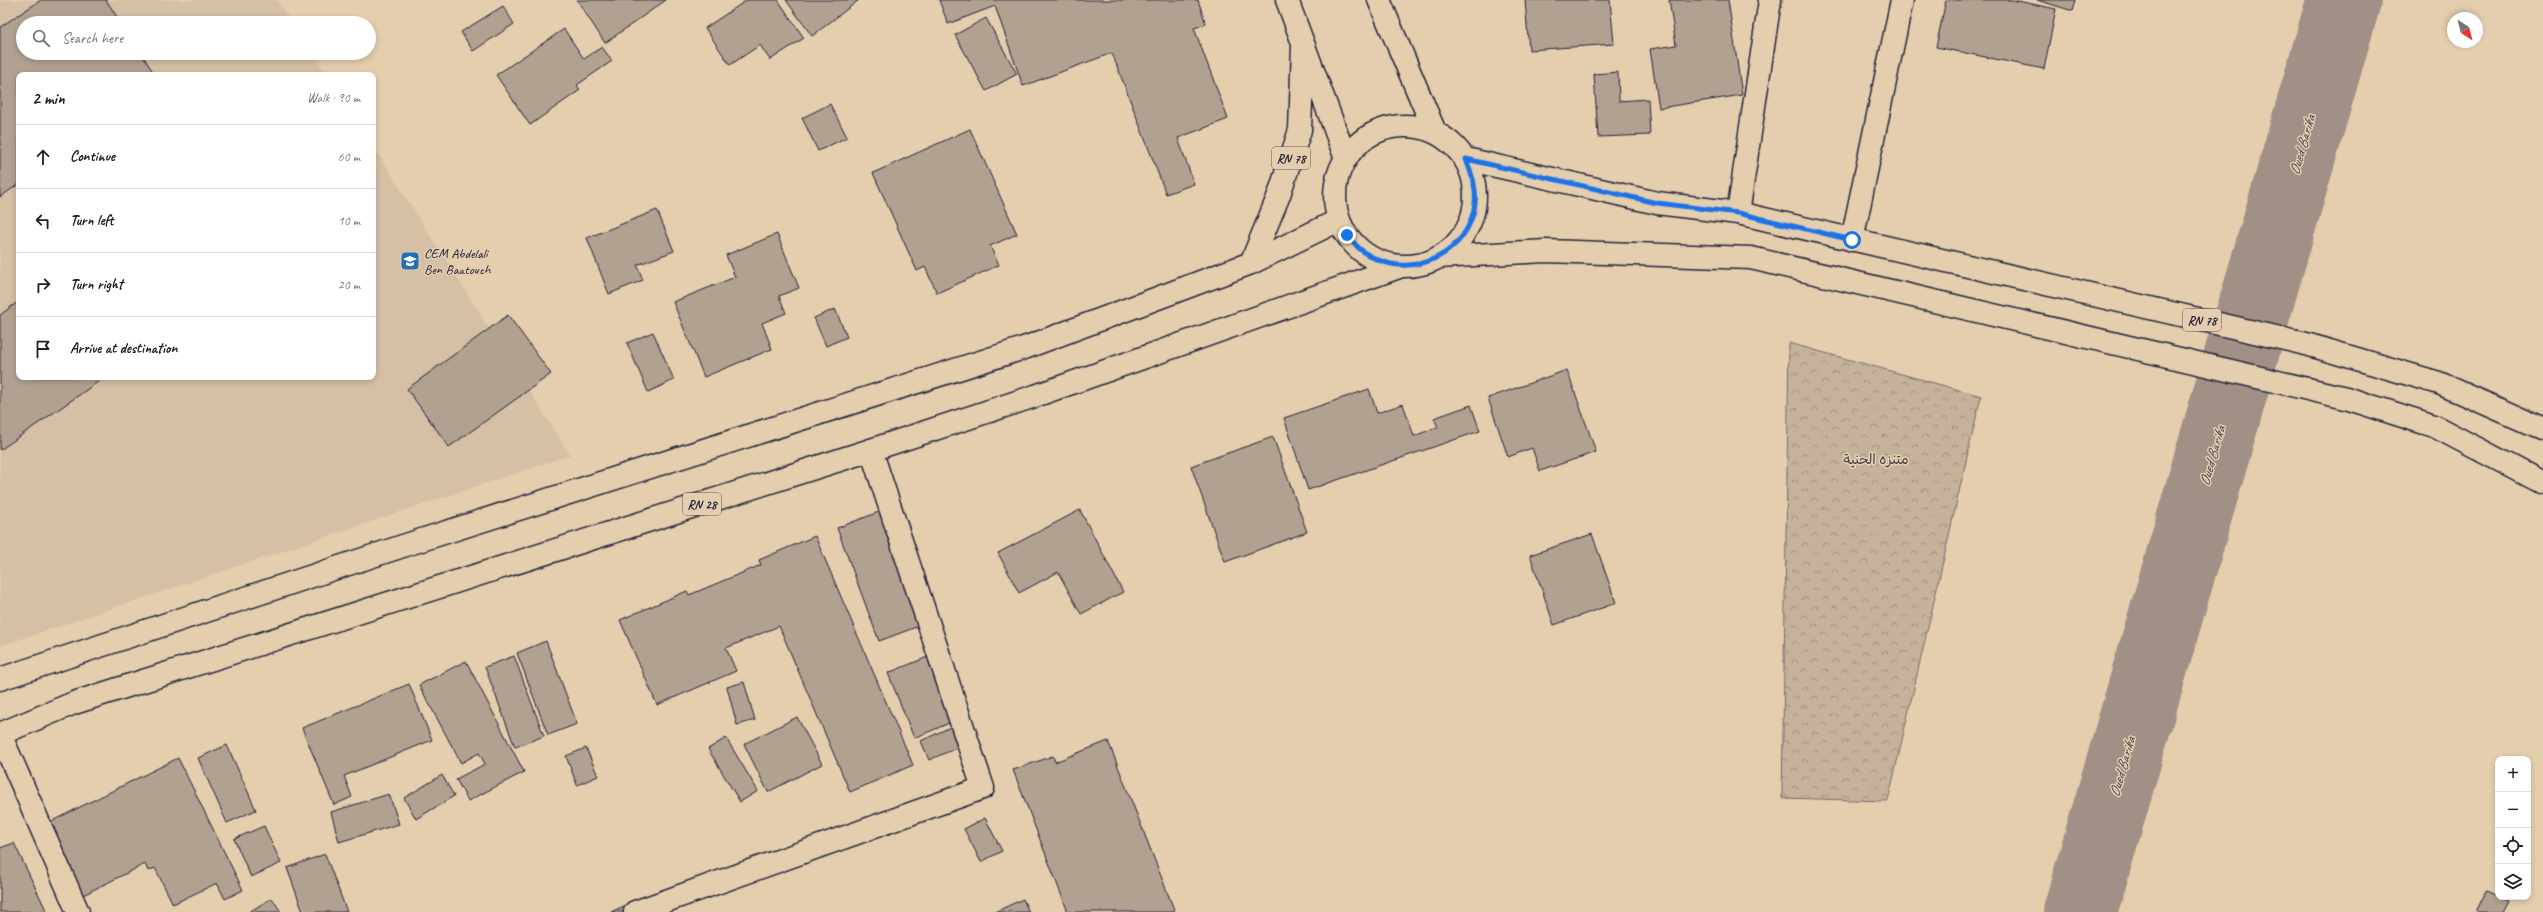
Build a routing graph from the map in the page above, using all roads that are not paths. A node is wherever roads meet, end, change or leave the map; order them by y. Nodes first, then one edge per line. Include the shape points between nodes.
1 (1287, 0) edge
2 (1379, 0) edge
3 (1770, 0) edge
4 (1902, 0) edge
5 (1303, 46) junction
6 (1435, 132) junction
7 (1346, 159) junction
8 (1466, 159) junction
9 (1738, 213) junction
10 (1339, 220) junction
11 (1852, 240) junction
12 (1439, 257) junction
13 (1251, 263) junction
14 (1402, 266) junction
15 (2543, 429) edge
16 (871, 450) junction
17 (2543, 483) edge
18 (0, 679) edge
19 (0, 734) edge
20 (78, 912) edge
21 (635, 912) edge

1 - 5 main road, RN 78
2 - 6 main road
3 - 9 main road
4 - 11 main road
5 - 7 main road
5 - 13 main road, RN 78 via 1300,130 1279,195
6 - 7 main road via 1416,126 1395,126 1376,132
6 - 8 main road via 1452,143
7 - 10 main road via 1337,178 1335,199
8 - 9 main road, RN 78 via 1657,203
8 - 12 main road via 1474,180 1476,203 1470,224 1456,244
9 - 11 main road, RN 78
10 - 13 main road
10 - 14 main road via 1358,247 1371,257
11 - 15 main road, RN 78 via 2306,344 2439,383
12 - 14 main road via 1421,264
12 - 17 main road via 1546,251 1751,258 2346,398 2434,426
13 - 18 main road via 1027,347 412,543
14 - 16 main road, RN 28 via 1035,396
16 - 19 main road, RN 28 via 81,701
16 - 21 main road via 983,788
19 - 20 main road

